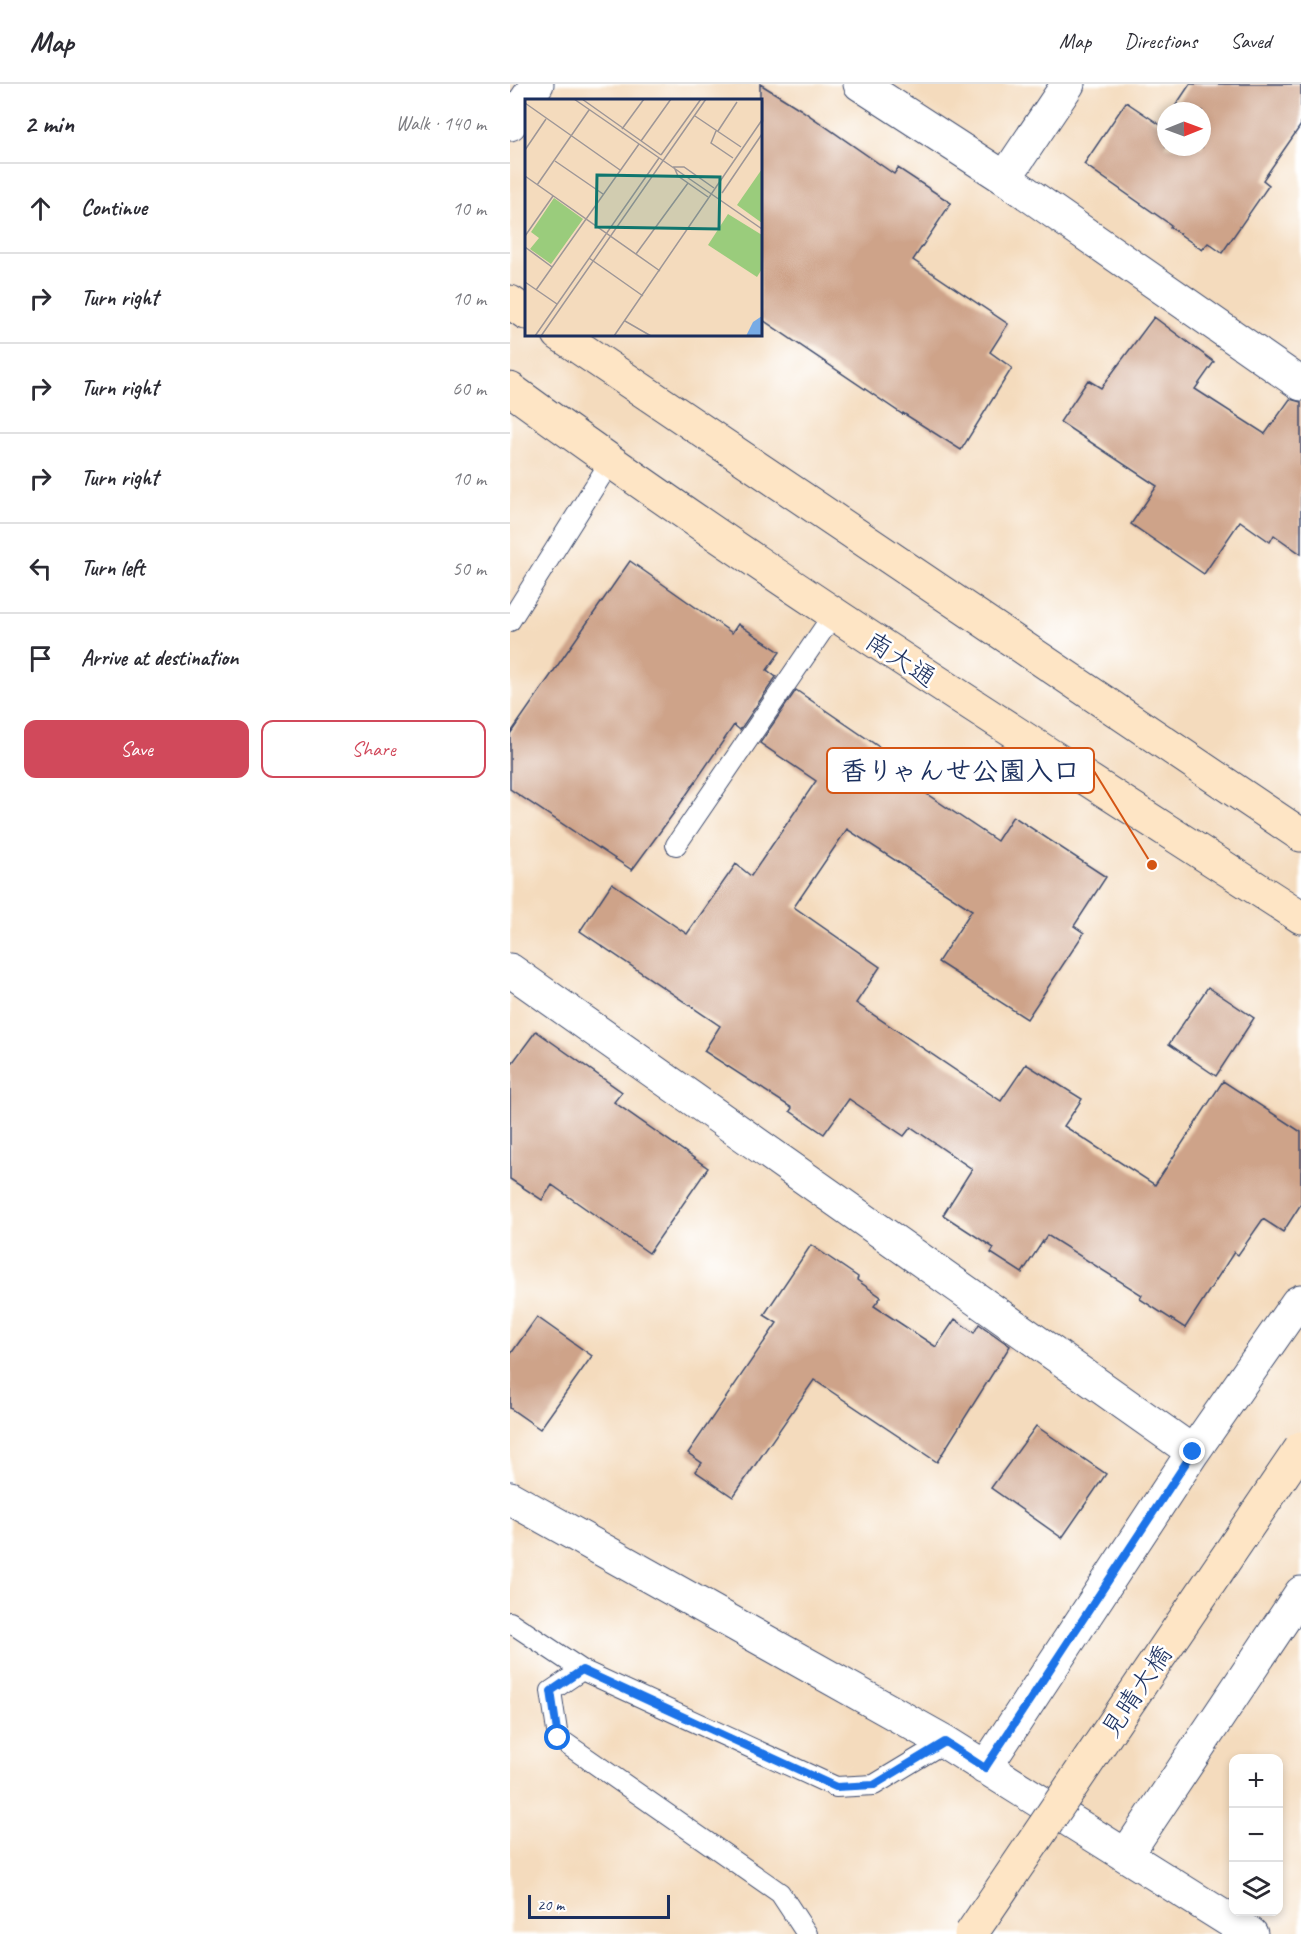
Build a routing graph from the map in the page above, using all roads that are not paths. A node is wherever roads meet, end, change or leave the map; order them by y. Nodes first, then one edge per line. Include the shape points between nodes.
1 (537, 84) edge
2 (860, 84) edge
3 (1068, 84) edge
4 (527, 99) edge
5 (525, 102) edge
6 (510, 124) edge
7 (1005, 178) junction
8 (510, 302) edge
9 (525, 312) edge
10 (562, 336) edge
11 (1301, 384) edge
12 (510, 389) edge
13 (610, 462) junction
14 (832, 615) junction
15 (510, 621) edge
16 (1301, 835) edge
17 (676, 845) dead end
18 (1301, 917) edge
19 (510, 970) edge
20 (1301, 1301) edge
21 (1301, 1448) edge
22 (1193, 1452) junction
23 (510, 1498) edge
24 (1301, 1593) edge
25 (510, 1622) edge
26 (582, 1670) junction
27 (945, 1742) junction
28 (985, 1768) junction
29 (1126, 1855) junction
30 (807, 1934) edge
31 (971, 1934) edge
32 (1251, 1934) edge

1 - 4 street
2 - 7 street
3 - 7 street
5 - 6 street
7 - 11 street
8 - 9 street
10 - 16 street
12 - 13 street, 南大通
13 - 14 street, 南大通
13 - 15 lane
14 - 17 lane
14 - 18 street, 南大通
19 - 22 street
20 - 22 street
21 - 31 street, 見晴大橋, bridge
22 - 28 street
23 - 27 street
24 - 29 street
25 - 26 lane
26 - 27 lane via 836,1787 874,1785
26 - 30 lane via 551,1691 558,1738 780,1893
27 - 28 street
28 - 29 street
29 - 32 street

